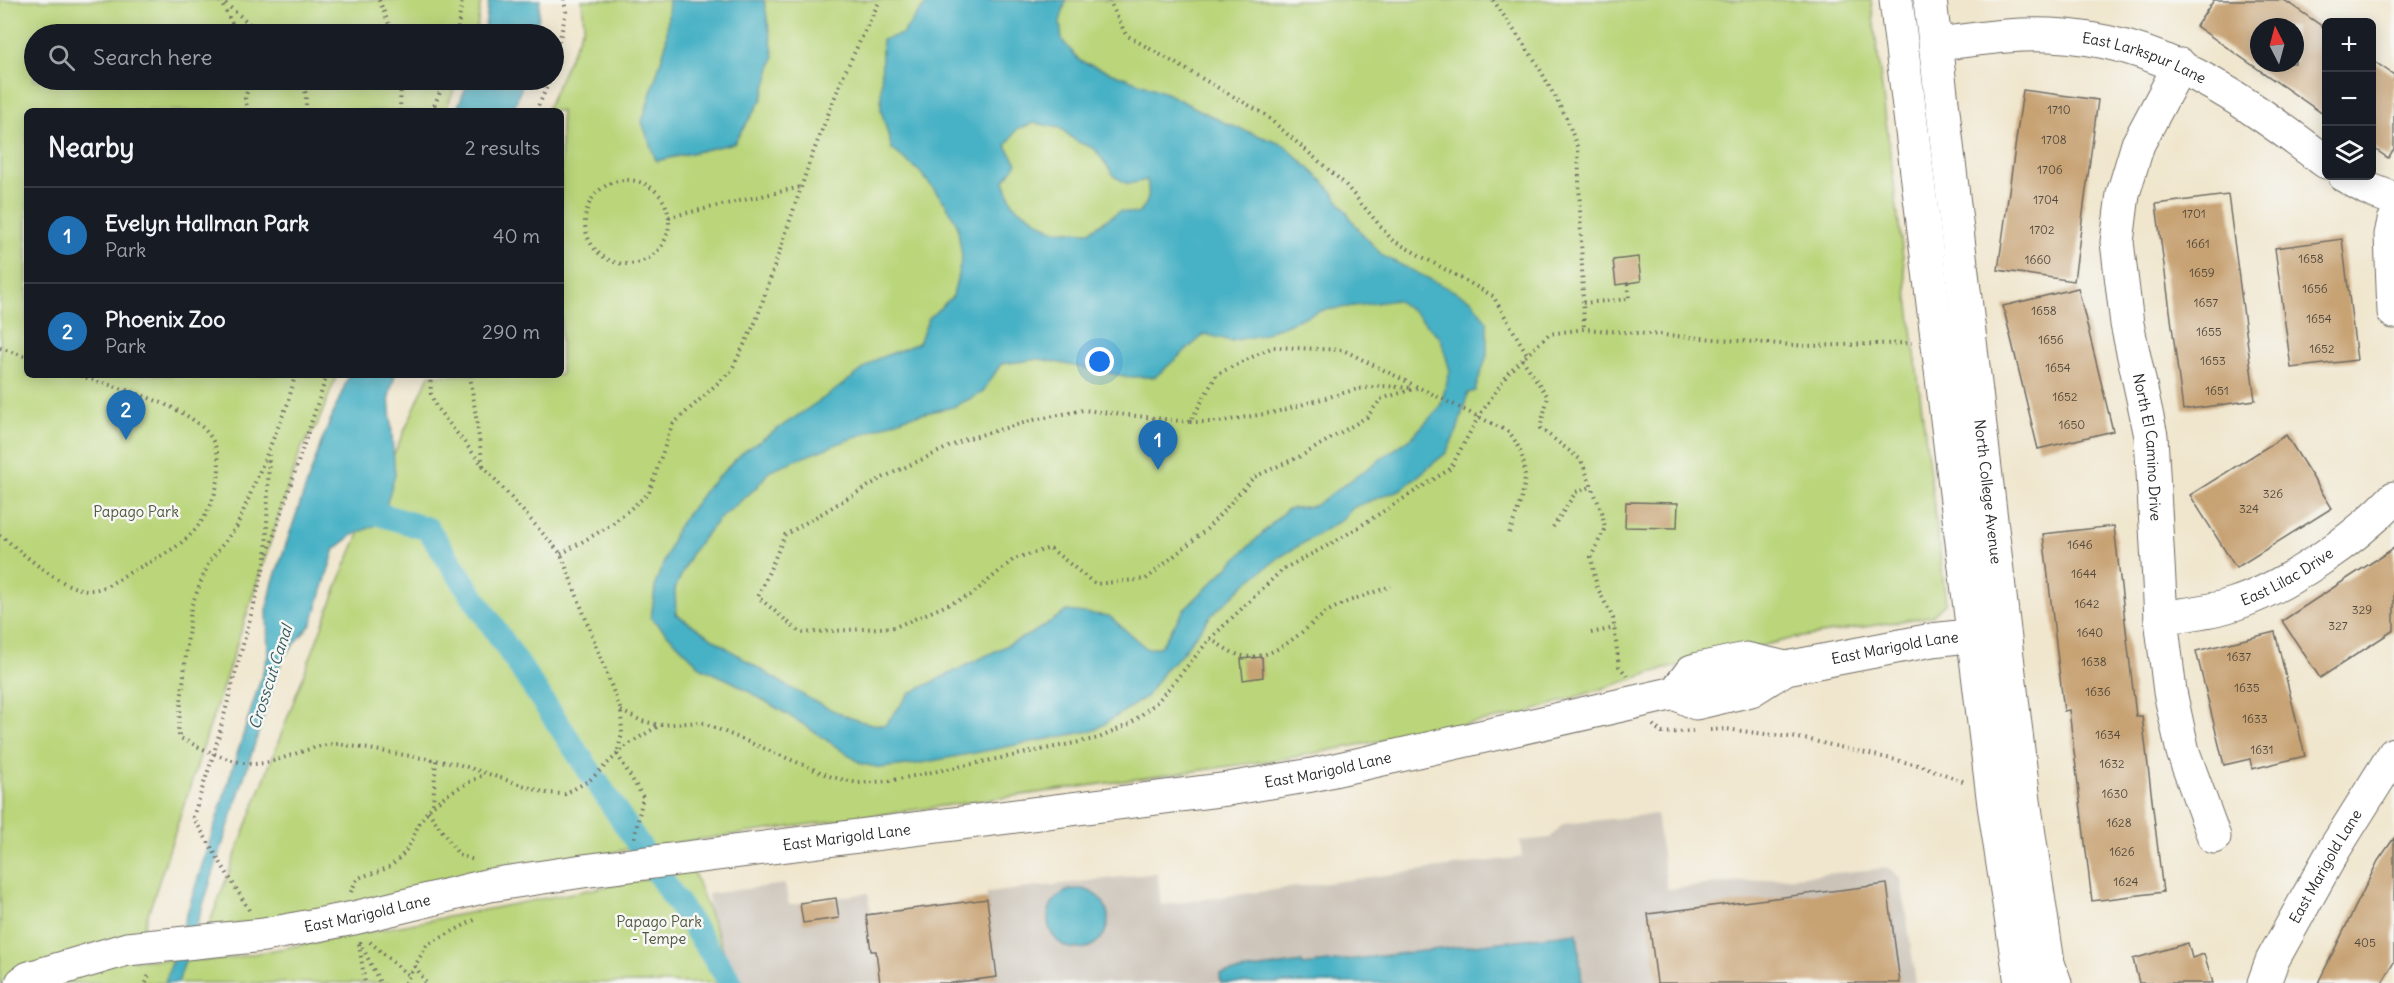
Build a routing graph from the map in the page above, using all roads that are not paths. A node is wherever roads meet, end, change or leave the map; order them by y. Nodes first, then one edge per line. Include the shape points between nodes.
1 (1896, 0) edge
2 (1930, 0) edge
3 (1936, 44) junction
4 (2180, 65) junction
5 (2322, 159) edge
6 (2352, 180) edge
7 (2394, 199) edge
8 (2394, 221) edge
9 (2394, 312) edge
10 (2394, 498) edge
11 (2161, 618) junction
12 (1989, 633) junction
13 (2394, 754) edge
14 (2214, 837) dead end
15 (22, 983) edge
16 (2021, 983) edge
17 (2055, 983) edge
18 (2264, 983) edge

1 - 12 street, North College Avenue via 1938,342
2 - 3 street, North College Avenue
3 - 4 street, East Larkspur Lane via 2048,34 2150,53
3 - 12 street, North College Avenue
4 - 5 street, East Larkspur Lane via 2219,87
4 - 11 street, North El Camino Drive via 2138,144 2123,194 2117,242 2127,324 2151,435
6 - 7 street
8 - 9 street
10 - 11 street, East Lilac Drive via 2357,531 2268,591 2232,605
11 - 14 street, North El Camino Drive via 2170,692 2183,752
12 - 15 street, East Marigold Lane via 1786,668 1746,659 1692,671 1675,693 1312,775 490,885 264,935 127,949
12 - 16 street, North College Avenue via 1994,805
12 - 17 street, North College Avenue via 2048,963
13 - 18 street, East Marigold Lane via 2335,848 2272,961

